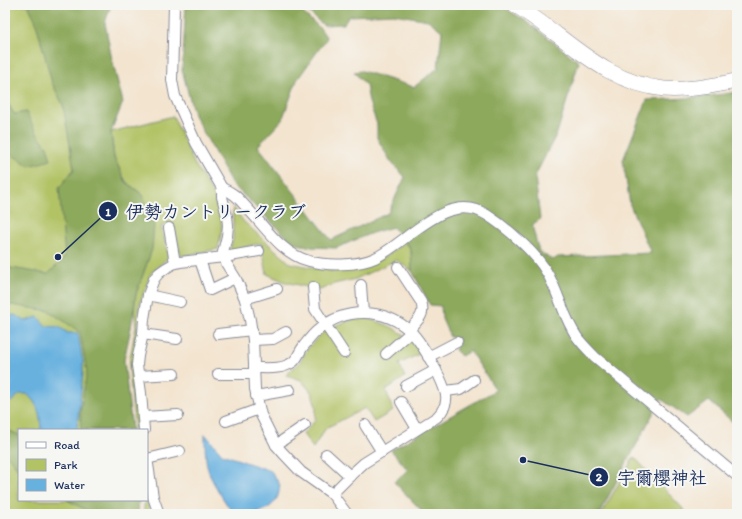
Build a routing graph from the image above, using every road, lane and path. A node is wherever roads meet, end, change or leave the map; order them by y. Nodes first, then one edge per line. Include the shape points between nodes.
1 (174, 5) edge
2 (515, 5) edge
3 (737, 81) edge
4 (222, 188) junction
5 (169, 228) dead end
6 (259, 251) dead end
7 (224, 257) junction
8 (200, 260) junction
9 (175, 263) junction
10 (398, 267) dead end
11 (235, 278) junction
12 (361, 285) dead end
13 (313, 287) dead end
14 (278, 289) dead end
15 (148, 295) junction
16 (244, 299) junction
17 (180, 302) dead end
18 (363, 313) junction
19 (325, 325) junction
20 (410, 331) junction
21 (286, 332) dead end
22 (144, 334) junction
23 (218, 334) dead end
24 (253, 335) junction
25 (177, 338) dead end
26 (457, 342) dead end
27 (344, 353) dead end
28 (386, 354) dead end
29 (428, 357) junction
30 (436, 370) junction
31 (254, 371) junction
32 (174, 374) dead end
33 (218, 374) dead end
34 (139, 376) junction
35 (474, 380) dead end
36 (406, 386) dead end
37 (290, 390) dead end
38 (446, 392) junction
39 (256, 396) junction
40 (401, 402) dead end
41 (259, 409) junction
42 (178, 415) dead end
43 (143, 417) junction
44 (226, 421) dead end
45 (365, 424) dead end
46 (305, 425) dead end
47 (144, 429) edge
48 (417, 429) junction
49 (276, 445) junction
50 (180, 451) dead end
51 (382, 452) junction
52 (326, 454) dead end
53 (148, 458) edge
54 (148, 464) edge
55 (350, 476) junction
56 (737, 476) edge
57 (332, 494) junction
58 (159, 514) edge
59 (347, 514) edge

1 - 4 street via 172,80 175,96 196,143
2 - 3 street via 589,60 627,80 675,89
4 - 7 street via 228,225
4 - 56 street via 234,194 285,249 310,262 353,264 387,251 441,214 465,209 486,214 538,259 553,284 577,338 595,357
5 - 9 street
6 - 7 street
7 - 8 street
7 - 11 street via 228,269
8 - 9 street
8 - 11 street via 210,290
9 - 15 street via 159,272 150,286
10 - 20 street via 423,308 422,315
11 - 16 street
12 - 18 street
13 - 19 street via 315,309
14 - 16 street
15 - 17 street
15 - 22 street
16 - 24 street
18 - 19 street via 346,315
18 - 20 street via 388,317
19 - 27 street
19 - 31 street via 316,331 293,362 281,367
20 - 28 street
20 - 29 street
21 - 24 street via 273,338
22 - 25 street
22 - 34 street via 138,356
23 - 24 street
24 - 31 street
26 - 29 street
29 - 30 street
30 - 36 street
30 - 38 street
31 - 33 street
31 - 39 street
32 - 34 street
34 - 43 street
35 - 38 street via 461,388
37 - 39 street
38 - 48 street via 442,412
39 - 41 street
40 - 48 street
41 - 44 street
41 - 49 street
42 - 43 street
43 - 47 street
45 - 51 street
46 - 49 street
48 - 51 street
49 - 57 street via 301,472
50 - 53 street
51 - 55 street
52 - 55 street
54 - 58 street via 153,497
55 - 57 street
57 - 59 street

